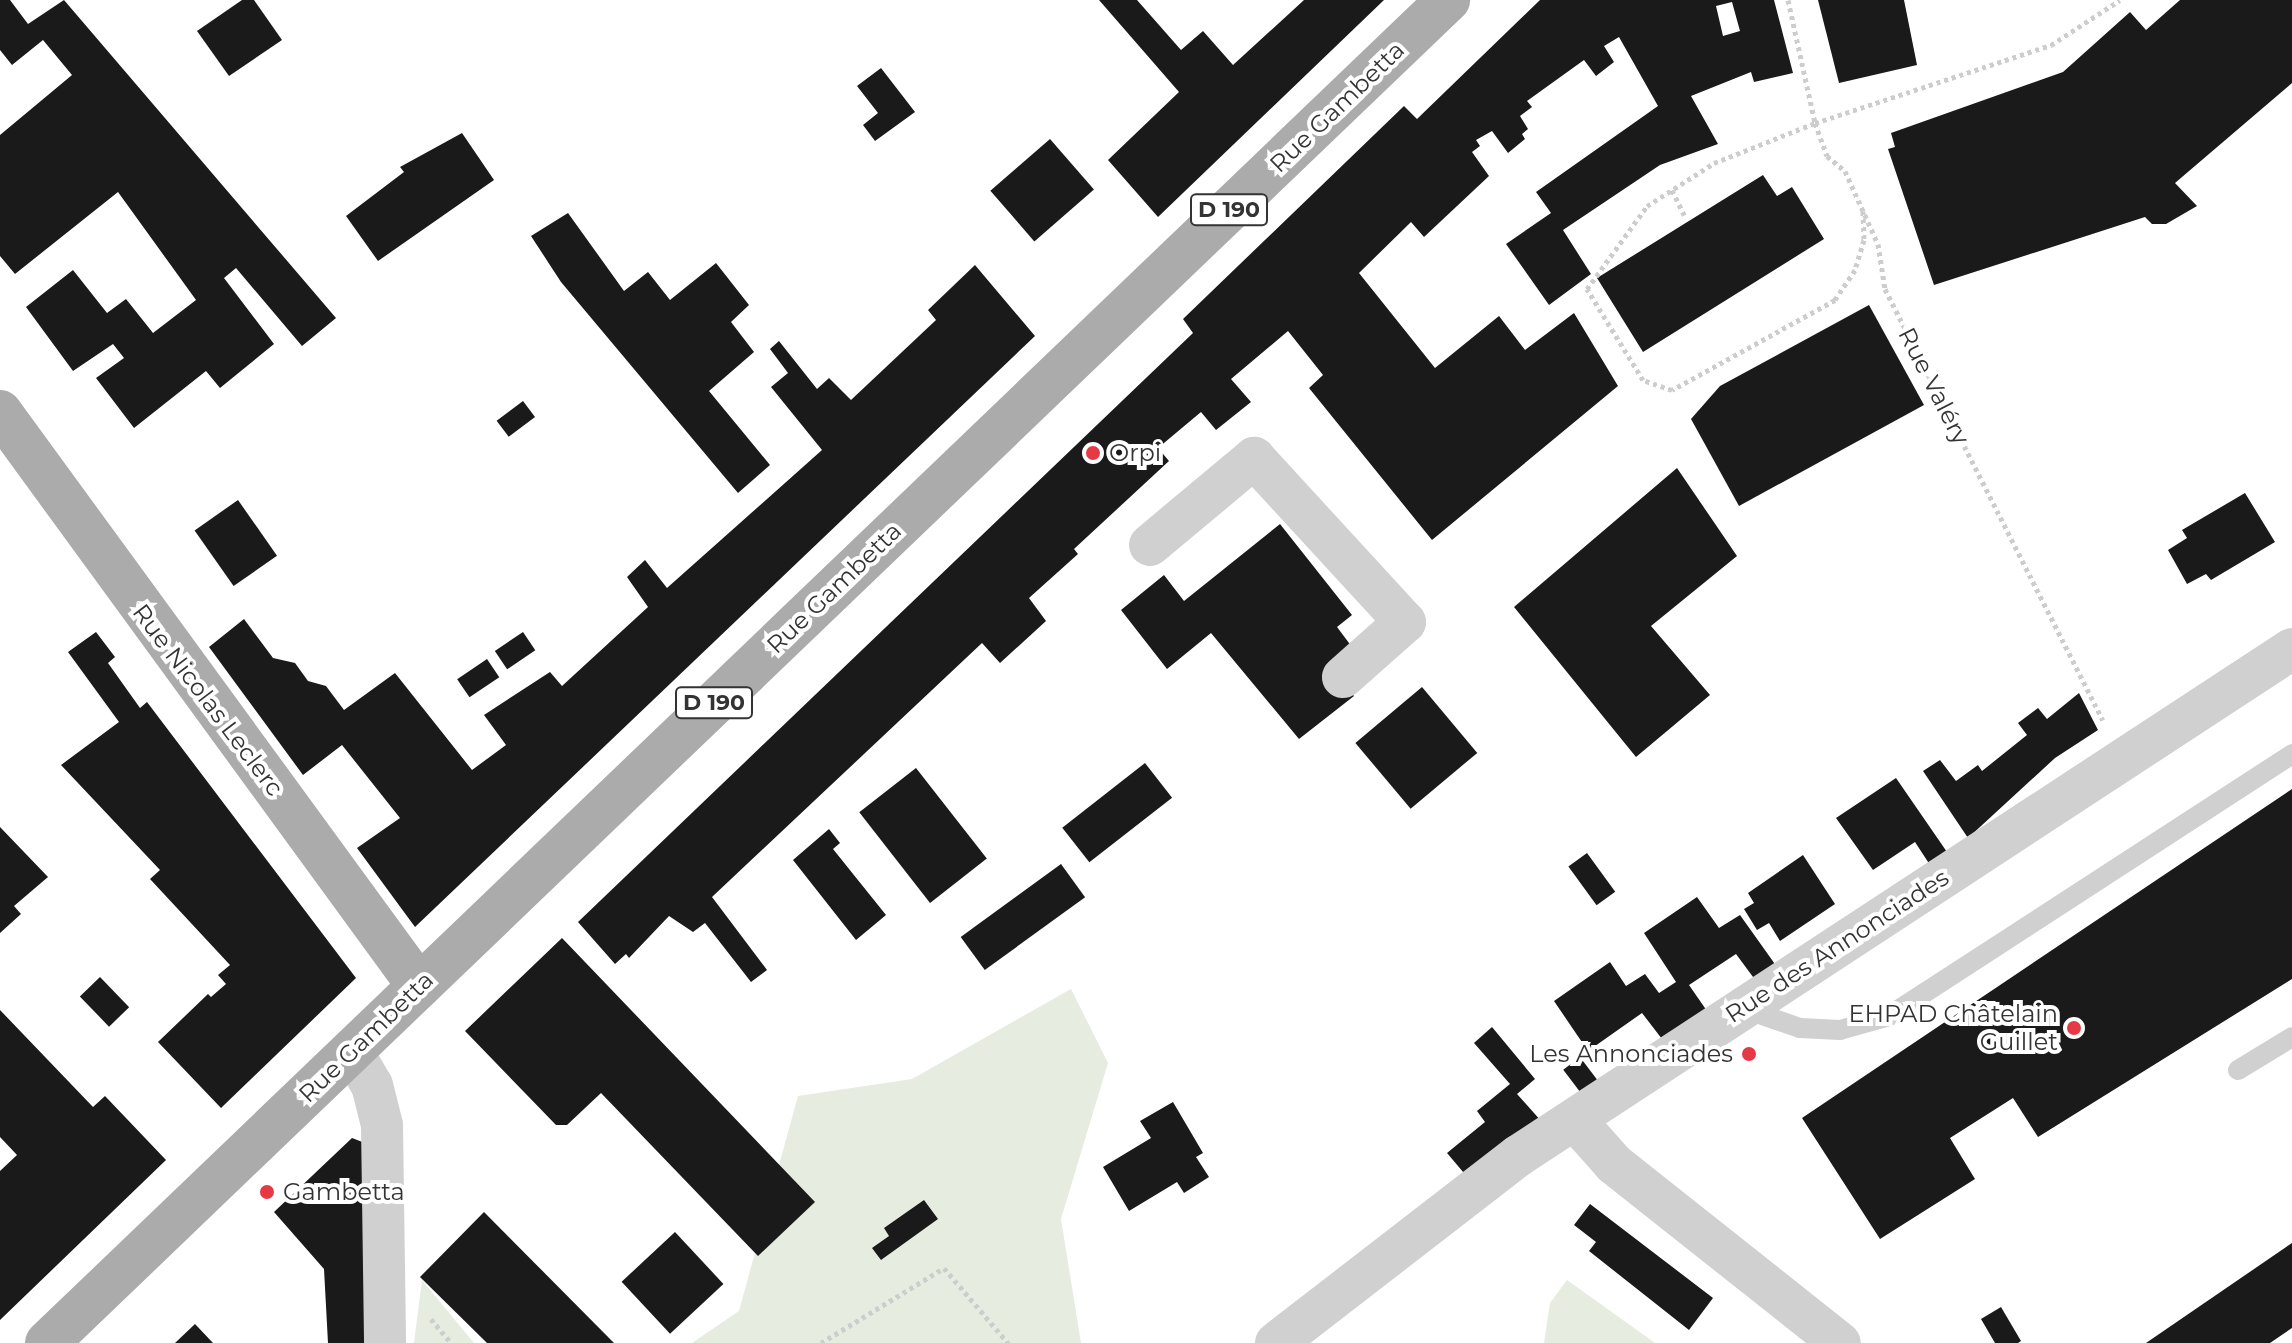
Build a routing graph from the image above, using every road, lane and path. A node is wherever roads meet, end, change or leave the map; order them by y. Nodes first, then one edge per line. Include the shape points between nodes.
1 (1448, 0) edge
2 (1788, 0) edge
3 (2120, 0) edge
4 (1815, 123) junction
5 (1672, 190) junction
6 (1863, 211) junction
7 (1684, 215) dead end
8 (0, 412) edge
9 (1150, 545) dead end
10 (2292, 649) edge
11 (1343, 677) dead end
12 (2292, 754) edge
13 (2123, 760) junction
14 (419, 986) junction
15 (1742, 1008) junction
16 (2292, 1037) edge
17 (352, 1051) junction
18 (2238, 1070) dead end
19 (1575, 1120) junction
20 (431, 1318) dead end
21 (47, 1343) edge
22 (385, 1343) edge
23 (451, 1343) edge
24 (821, 1343) edge
25 (1008, 1343) edge
26 (1276, 1343) edge
27 (1840, 1343) edge

1 - 14 main road, Rue Gambetta / D 190
2 - 4 path, Rue Valéry
3 - 4 path via 2051,45
4 - 5 path via 1714,163
4 - 6 path, Rue Valéry via 1827,156 1845,171
5 - 6 path via 1647,206 1587,289 1643,380 1672,390 1835,300 1855,270 1864,240
5 - 7 path
6 - 13 path, Rue Valéry via 1878,244 1885,289
8 - 14 main road, Rue Nicolas Leclerc
9 - 11 street via 1254,458 1405,622
10 - 13 street, Rue des Annonciades
12 - 15 lane via 1889,1016 1840,1030 1800,1028
13 - 15 street, Rue des Annonciades
14 - 17 main road, Rue Gambetta / D 190
15 - 19 street, Rue des Annonciades
16 - 18 lane
17 - 21 main road, Rue Gambetta / D 190
17 - 22 street via 372,1085 382,1125
19 - 26 street, Rue des Annonciades via 1518,1156
19 - 27 street via 1614,1164
20 - 23 path
24 - 25 path via 944,1268

